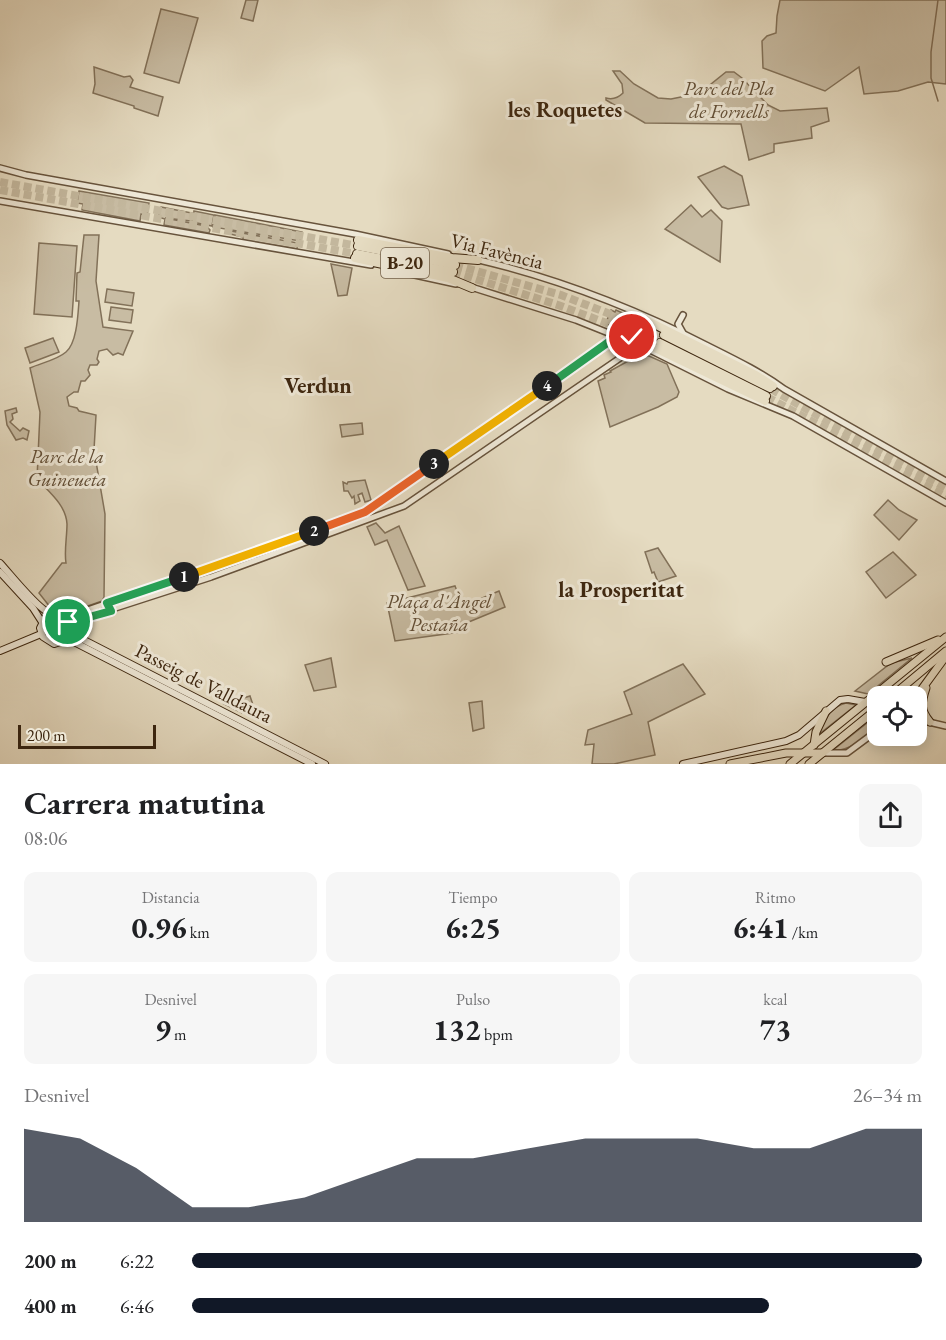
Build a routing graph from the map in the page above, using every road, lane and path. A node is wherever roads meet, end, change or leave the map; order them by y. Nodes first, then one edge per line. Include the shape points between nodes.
1 (0, 168) edge
2 (0, 201) edge
3 (357, 250) junction
4 (478, 260) junction
5 (454, 269) tunnel mouth
6 (472, 288) junction
7 (683, 315) dead end
8 (646, 321) junction
9 (630, 325) junction
10 (601, 329) junction
11 (684, 334) junction
12 (619, 336) junction
13 (662, 339) tunnel mouth
14 (639, 341) junction
15 (605, 345) junction
16 (769, 393) junction
17 (946, 481) edge
18 (946, 503) edge
19 (0, 563) edge
20 (0, 572) edge
21 (107, 603) junction
22 (111, 611) junction
23 (54, 615) junction
24 (64, 618) junction
25 (42, 622) junction
26 (70, 627) junction
27 (41, 634) junction
28 (946, 637) edge
29 (65, 639) junction
30 (0, 651) edge
31 (946, 654) edge
32 (886, 662) dead end
33 (930, 678) junction
34 (905, 686) edge
35 (924, 686) edge
36 (866, 702) junction
37 (826, 711) junction
38 (867, 717) edge
39 (927, 721) edge
40 (930, 722) junction
41 (946, 726) edge
42 (867, 738) edge
43 (814, 745) junction
44 (805, 752) junction
45 (822, 753) junction
46 (312, 764) edge
47 (325, 764) edge
48 (683, 764) edge
49 (730, 764) edge
50 (790, 764) edge
51 (809, 764) edge

1 - 4 street, Via Favència
2 - 6 street via 371,265
3 - 4 highway
3 - 5 highway, B-20
3 - 6 highway
4 - 11 street, Via Favència via 571,286
6 - 10 street
7 - 11 street via 678,326
8 - 9 street via 637,319
8 - 14 street via 650,332
8 - 16 highway via 756,375
9 - 12 street
9 - 14 street via 630,334
10 - 12 street
10 - 15 street via 607,335
11 - 17 street, Via Favència via 759,372
12 - 14 street
12 - 15 street
13 - 16 highway
14 - 16 highway
14 - 18 street via 729,389 792,416
14 - 22 street via 404,506
15 - 21 street via 365,512
19 - 23 main road via 42,609
20 - 25 main road
21 - 22 street
21 - 24 street
22 - 26 street via 75,621
23 - 24 main road
23 - 25 main road
24 - 26 main road
25 - 27 main road
26 - 29 main road
26 - 47 main road, Passeig de Valldaura via 84,640
27 - 29 main road via 50,643
27 - 30 main road
28 - 32 main road
28 - 36 main road
29 - 46 main road, Passeig de Valldaura
31 - 33 main road
31 - 34 main road
33 - 35 main road
33 - 40 main road via 921,707
36 - 37 main road via 844,699
36 - 43 main road
37 - 43 main road
37 - 48 main road via 786,741
38 - 45 main road
39 - 40 street
40 - 41 street
42 - 45 street via 845,754
43 - 44 main road
44 - 45 main road
44 - 49 main road
44 - 50 main road
45 - 51 main road

